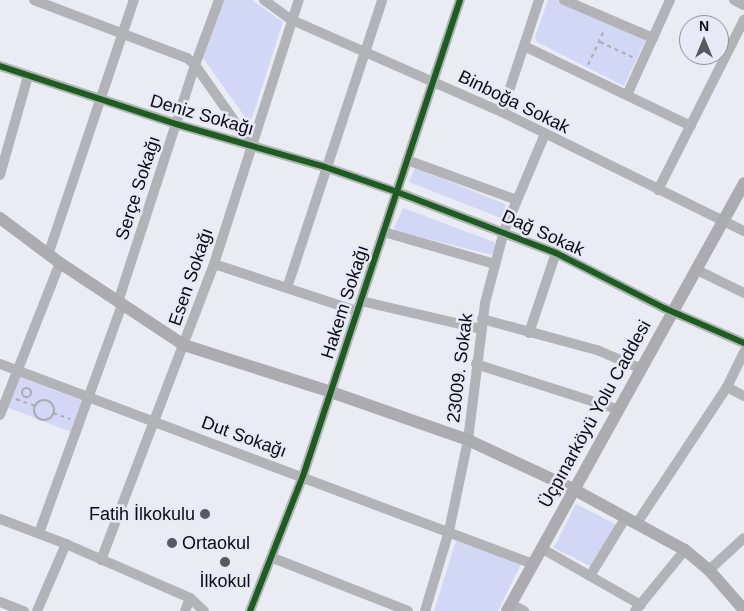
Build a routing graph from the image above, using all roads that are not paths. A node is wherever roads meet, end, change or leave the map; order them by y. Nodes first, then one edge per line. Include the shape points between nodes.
1 (34, 0) edge
2 (134, 0) edge
3 (219, 0) edge
4 (264, 0) edge
5 (299, 0) edge
6 (382, 0) edge
7 (460, 0) edge
8 (540, 0) edge
9 (564, 0) edge
10 (670, 0) edge
11 (734, 0) edge
12 (53, 3) edge
13 (744, 5) edge
14 (292, 20) junction
15 (744, 20) edge
16 (122, 34) junction
17 (653, 38) junction
18 (524, 46) junction
19 (364, 52) junction
20 (195, 64) junction
21 (0, 66) edge
22 (28, 76) junction
23 (433, 81) junction
24 (627, 95) junction
25 (100, 100) junction
26 (502, 112) junction
27 (176, 124) junction
28 (691, 126) junction
29 (545, 134) junction
30 (252, 146) junction
31 (407, 160) junction
32 (325, 167) junction
33 (0, 175) edge
34 (744, 183) edge
35 (658, 190) junction
36 (397, 192) junction
37 (517, 200) junction
38 (0, 218) edge
39 (722, 222) junction
40 (504, 231) junction
41 (744, 231) edge
42 (384, 232) junction
43 (556, 253) junction
44 (48, 254) junction
45 (60, 263) junction
46 (214, 264) junction
47 (495, 264) junction
48 (697, 270) junction
49 (286, 288) junction
50 (744, 293) edge
51 (361, 301) junction
52 (120, 303) junction
53 (357, 311) junction
54 (672, 311) junction
55 (482, 324) junction
56 (529, 333) junction
57 (744, 343) edge
58 (184, 346) junction
59 (744, 352) edge
60 (0, 364) edge
61 (476, 364) junction
62 (642, 369) junction
63 (18, 370) junction
64 (727, 387) junction
65 (331, 392) junction
66 (89, 396) junction
67 (744, 396) edge
68 (619, 410) junction
69 (0, 415) edge
70 (154, 421) junction
71 (468, 440) junction
72 (303, 476) junction
73 (573, 489) junction
74 (0, 519) edge
75 (632, 520) junction
76 (449, 531) junction
77 (39, 533) junction
78 (744, 538) edge
79 (66, 544) junction
80 (541, 548) junction
81 (685, 550) junction
82 (273, 558) junction
83 (101, 560) junction
84 (533, 564) junction
85 (708, 570) junction
86 (590, 576) junction
87 (190, 598) junction
88 (0, 602) edge
89 (509, 607) edge
90 (638, 608) edge
91 (744, 610) edge
92 (24, 611) edge
93 (37, 611) edge
94 (185, 611) edge
95 (204, 611) edge
96 (250, 611) edge
97 (408, 611) edge
98 (425, 611) edge
99 (524, 611) edge

1 - 12 street
2 - 16 street
3 - 20 street, Serçe Sokağı
4 - 14 street, Binboğa Sokak
5 - 14 street, Esen Sokağı
6 - 19 street
7 - 23 street, Hakem Sokağı
8 - 18 street
9 - 17 street
10 - 17 street
11 - 13 street
12 - 16 street
14 - 19 street, Binboğa Sokak
14 - 30 street, Esen Sokağı
15 - 28 street
16 - 20 street via 187,58
16 - 25 street
17 - 24 street
18 - 24 street
18 - 26 street
19 - 23 street, Binboğa Sokak
19 - 32 street
20 - 27 street, Serçe Sokağı
20 - 30 street
21 - 22 street, Deniz Sokağı
22 - 25 street, Deniz Sokağı
22 - 33 street
23 - 26 street, Binboğa Sokak
23 - 31 street, Hakem Sokağı
24 - 28 street
25 - 27 street, Deniz Sokağı
25 - 44 street
26 - 29 street, Binboğa Sokak
27 - 30 street, Deniz Sokağı
27 - 52 street, Serçe Sokağı
28 - 35 street
29 - 35 street, Binboğa Sokak
29 - 37 street, 23009. Sokak
30 - 32 street, Deniz Sokağı
30 - 46 street, Esen Sokağı
31 - 36 street, Hakem Sokağı
31 - 37 street
32 - 36 street, Deniz Sokağı
32 - 49 street
34 - 39 main road, Üçpınarköyü Yolu Caddesi
35 - 39 street, Binboğa Sokak
36 - 40 street, Dağ Sokak
36 - 42 street, Hakem Sokağı
37 - 40 street, 23009. Sokak
38 - 44 main road
39 - 41 street, Binboğa Sokak
39 - 48 main road, Üçpınarköyü Yolu Caddesi
40 - 43 street, Dağ Sokak
40 - 47 street, 23009. Sokak
42 - 47 street
42 - 51 street, Hakem Sokağı
43 - 54 street, Dağ Sokak
43 - 56 street
44 - 45 main road
45 - 52 main road
45 - 63 street
46 - 49 street
46 - 58 street, Esen Sokağı
47 - 55 street, 23009. Sokak
48 - 50 street
48 - 54 main road, Üçpınarköyü Yolu Caddesi
49 - 53 street
51 - 53 street, Hakem Sokağı
51 - 55 street
52 - 58 main road
52 - 66 street, Serçe Sokağı
53 - 65 street, Hakem Sokağı
54 - 57 street, Dağ Sokak
54 - 62 main road, Üçpınarköyü Yolu Caddesi
55 - 56 street
55 - 61 street, 23009. Sokak
56 - 62 street via 596,350
58 - 65 main road
58 - 70 street, Esen Sokağı
59 - 64 street
60 - 63 street, Dut Sokağı
61 - 68 street
61 - 71 street, 23009. Sokak
62 - 68 main road, Üçpınarköyü Yolu Caddesi
63 - 66 street, Dut Sokağı
63 - 69 street
64 - 67 street
64 - 75 street
65 - 71 main road
65 - 72 street, Hakem Sokağı
66 - 70 street, Dut Sokağı
66 - 77 street, Serçe Sokağı
68 - 73 main road, Üçpınarköyü Yolu Caddesi
70 - 72 street, Dut Sokağı
70 - 83 street, Esen Sokağı
71 - 73 main road
71 - 76 street, 23009. Sokak
72 - 76 street, Dut Sokağı
72 - 82 street, Hakem Sokağı
73 - 75 main road
73 - 80 main road, Üçpınarköyü Yolu Caddesi
74 - 77 street
75 - 81 main road
75 - 86 street
76 - 84 street, Dut Sokağı
76 - 98 street, 23009. Sokak
77 - 79 street
78 - 85 street
79 - 83 street
79 - 93 street
80 - 84 main road, Üçpınarköyü Yolu Caddesi
80 - 86 street
81 - 85 main road
81 - 90 street
82 - 96 street, Hakem Sokağı
82 - 97 street
83 - 87 street
84 - 89 main road, Üçpınarköyü Yolu Caddesi
85 - 91 main road
86 - 90 street
87 - 94 street
87 - 95 street
88 - 92 street
89 - 99 street

